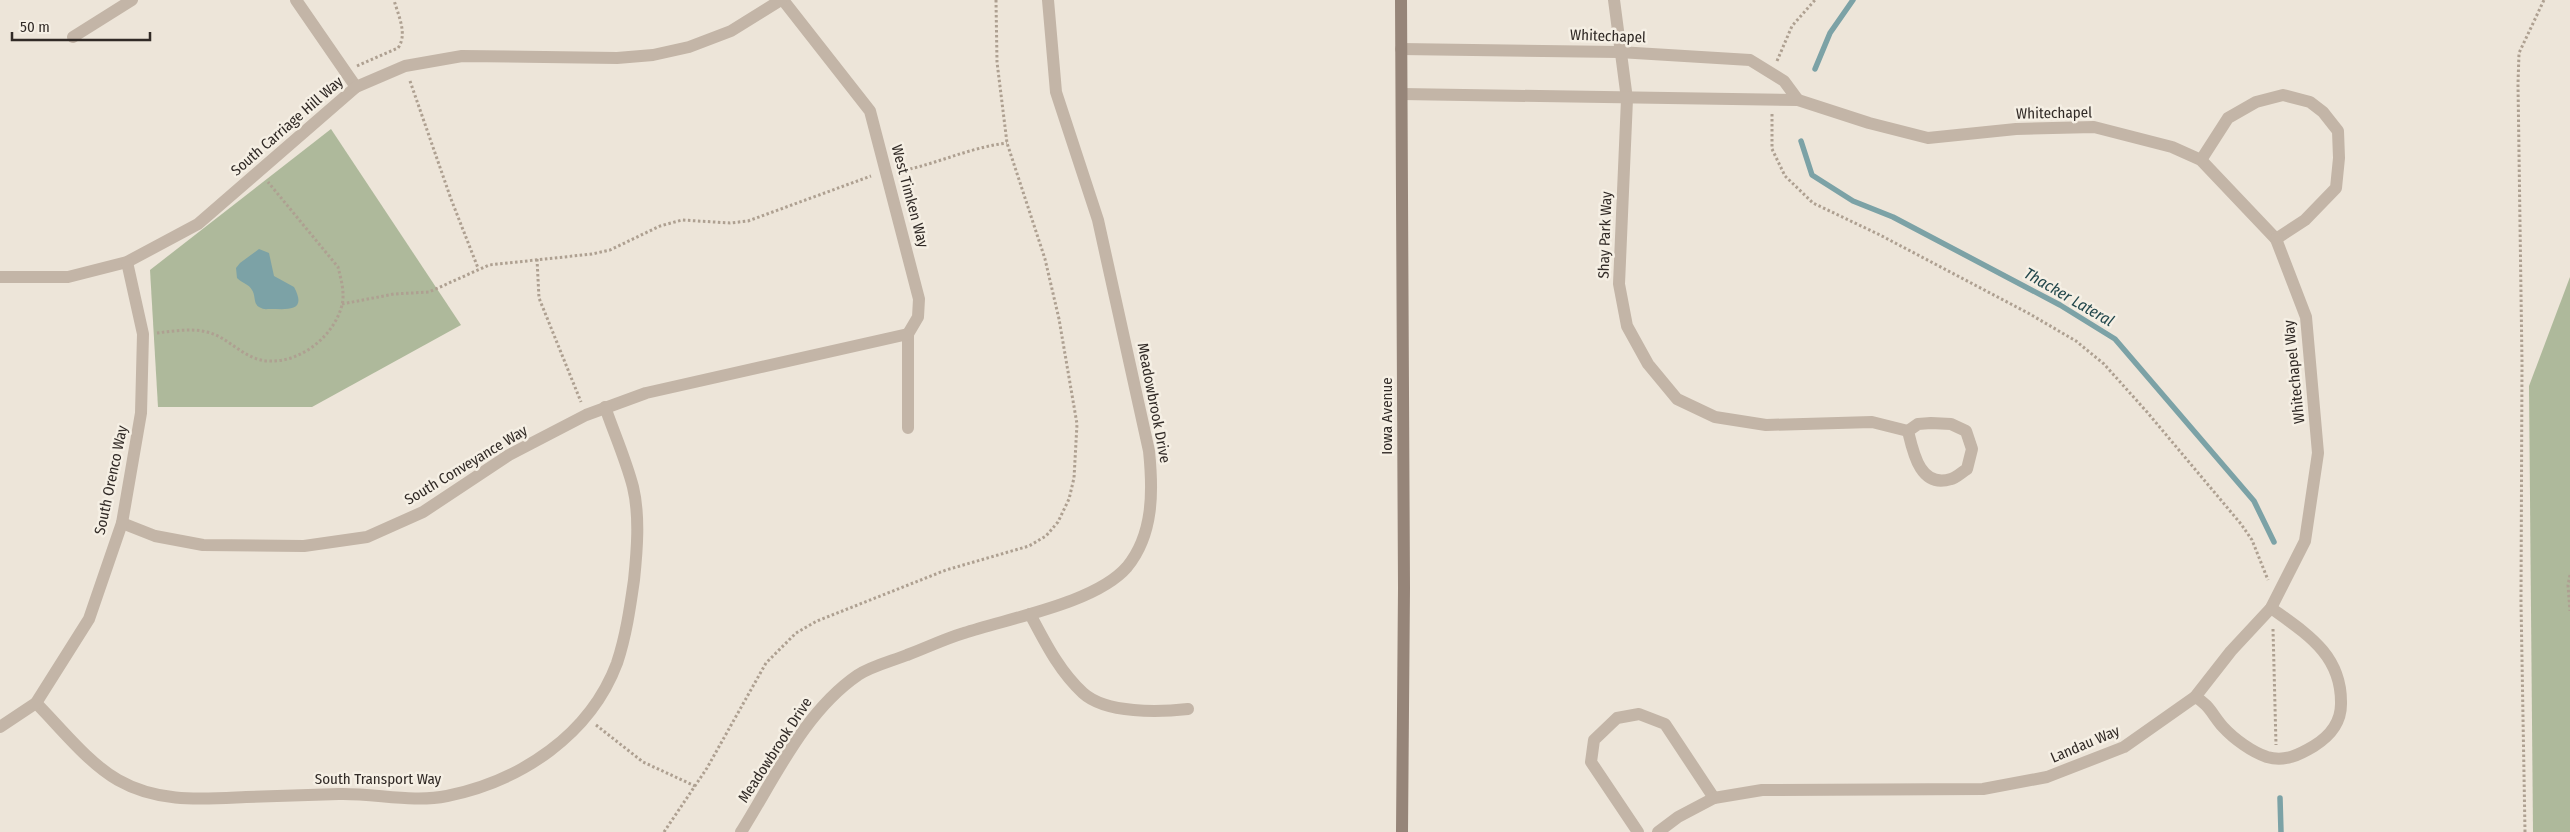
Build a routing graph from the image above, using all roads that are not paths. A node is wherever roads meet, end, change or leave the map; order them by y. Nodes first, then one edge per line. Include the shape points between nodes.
1 (132, 0) edge
2 (296, 0) edge
3 (782, 0) edge
4 (1048, 0) edge
5 (1401, 0) edge
6 (1614, 0) edge
7 (73, 37) dead end
8 (1401, 49) junction
9 (1619, 52) junction
10 (356, 87) junction
11 (1402, 94) junction
12 (1627, 99) junction
13 (1798, 100) junction
14 (2201, 160) junction
15 (2276, 239) junction
16 (127, 262) junction
17 (0, 277) edge
18 (908, 334) junction
19 (605, 407) junction
20 (908, 428) dead end
21 (1908, 431) junction
22 (122, 523) junction
23 (2271, 608) junction
24 (1030, 614) junction
25 (2195, 697) junction
26 (36, 703) junction
27 (1188, 709) dead end
28 (0, 727) edge
29 (1714, 798) junction
30 (741, 832) edge
31 (1402, 832) edge
32 (1638, 832) edge
33 (1658, 832) edge

1 - 7 street
2 - 10 street
3 - 10 street, South Carriage Hill Way via 731,31 689,47 653,55 618,58 462,56 405,66
3 - 18 street, West Timken Way via 870,111 919,298 918,317
4 - 24 street, Meadowbrook Drive via 1056,92 1098,220 1149,451 1152,481 1150,514 1141,542 1128,566 1108,583
5 - 8 street, Iowa Avenue
6 - 9 street, Shay Park Way
8 - 9 street, Whitechapel
8 - 11 street, Iowa Avenue
9 - 12 street, Shay Park Way
9 - 13 street, Whitechapel via 1750,60 1784,81
10 - 16 street, South Carriage Hill Way via 198,224
11 - 12 street, Whitechapel
11 - 31 street, Iowa Avenue
12 - 13 street, Whitechapel
12 - 21 street, Shay Park Way via 1619,284 1627,326 1648,364 1678,399 1714,417 1766,425 1872,422
13 - 14 street, Whitechapel via 1928,138 2016,129 2094,128 2172,147
14 - 15 street, Whitechapel
14 - 15 street via 2228,118 2256,102 2283,95 2310,102 2323,112 2338,131 2336,188 2305,220
15 - 23 street, Whitechapel Way via 2306,317 2318,453 2305,540
16 - 17 street, South Carriage Hill Way via 68,277
16 - 22 street, South Orenco Way via 143,334 141,413
18 - 19 street, South Conveyance Way via 646,393
18 - 20 street, West Timken Way
19 - 22 street, South Conveyance Way via 509,455 423,512 367,537 304,546 204,545 155,536
19 - 26 street, South Transport Way via 633,488 637,525 630,617 616,664 602,693 585,717 551,752 496,782 446,796 414,798 343,794 182,799 150,794 117,780 94,762
21 - 21 street via 1918,424 1931,423 1952,424 1966,431 1972,449 1967,469 1950,479 1933,480 1920,469
22 - 26 street, South Orenco Way via 88,619
23 - 25 street, Whitechapel Way
23 - 25 street via 2304,632 2331,659 2342,686 2341,717 2327,738 2294,758 2255,753 2223,727 2206,703
24 - 27 street via 1061,668 1085,695 1112,707 1160,712
24 - 30 street, Meadowbrook Drive via 962,633 861,674 835,692 809,722
25 - 29 street, Landau Way via 2124,747 2047,777 1983,789 1762,790
26 - 28 street, South Orenco Way
29 - 32 street via 1665,724 1639,714 1617,718 1594,740 1592,762
29 - 33 street, Landau Way

